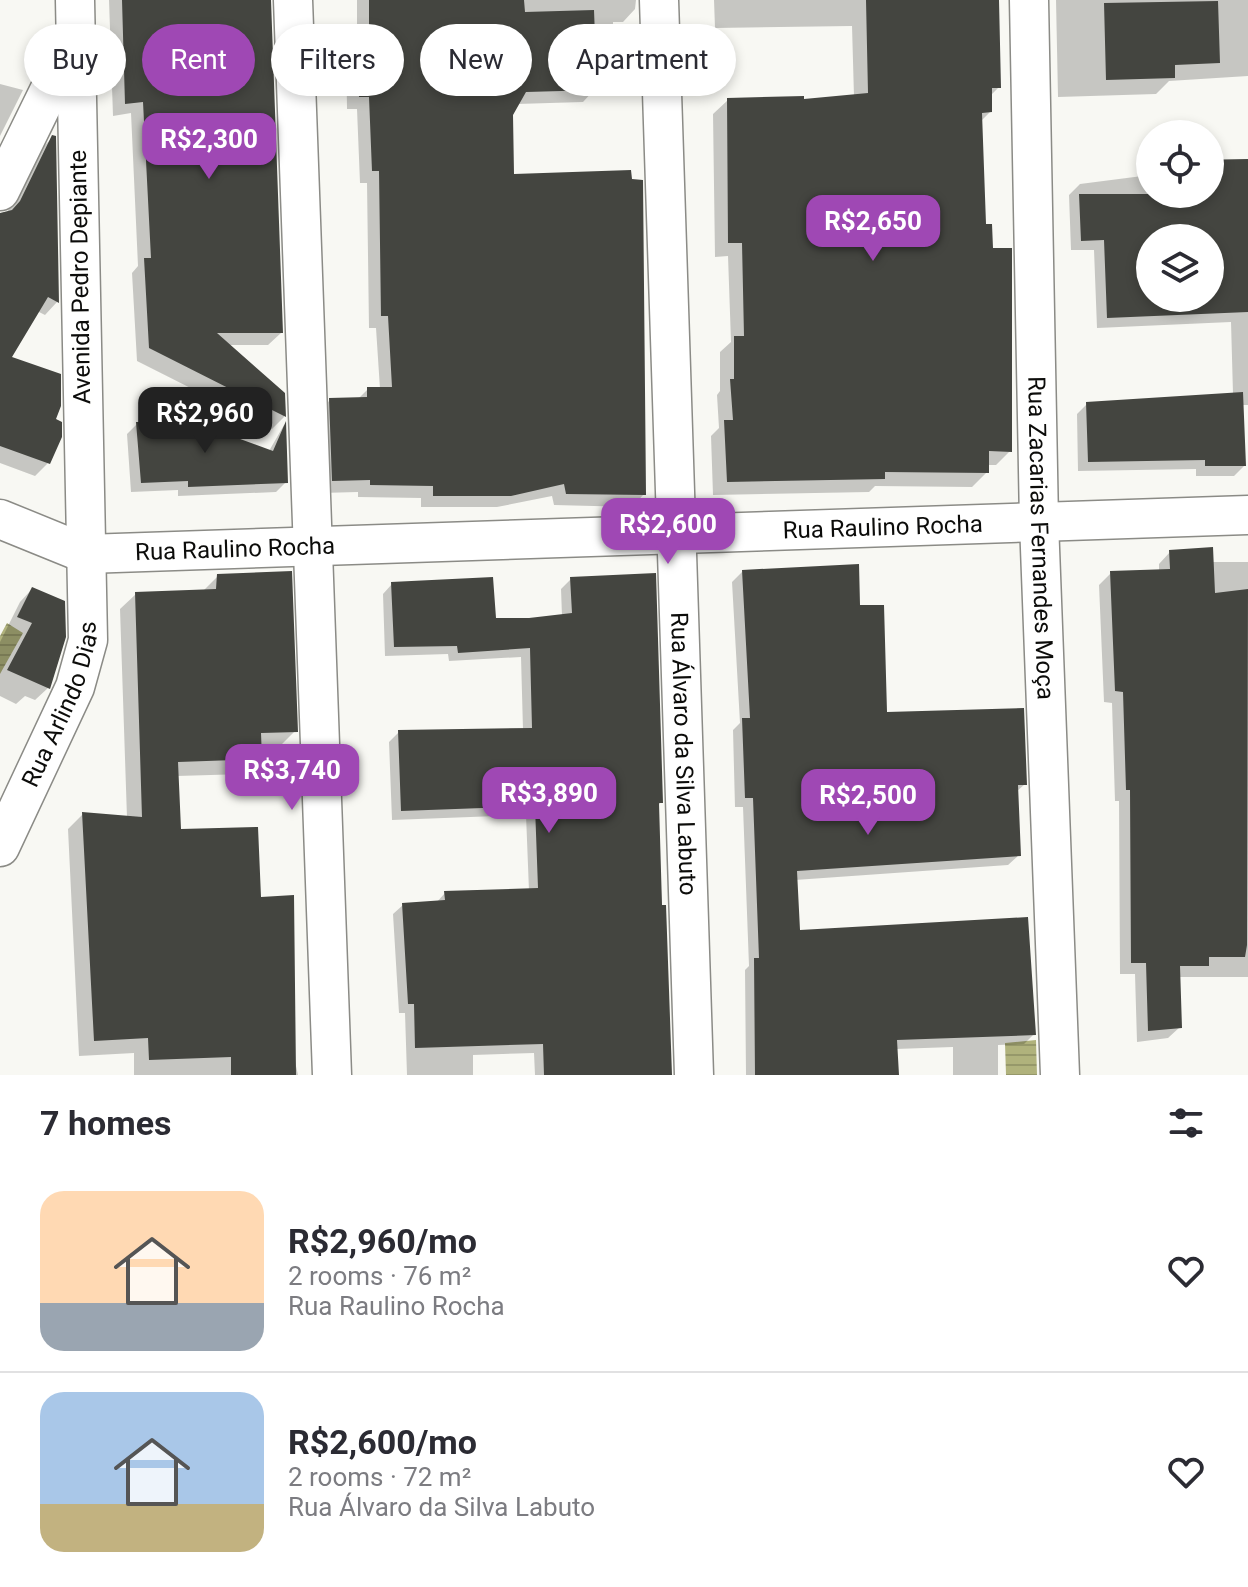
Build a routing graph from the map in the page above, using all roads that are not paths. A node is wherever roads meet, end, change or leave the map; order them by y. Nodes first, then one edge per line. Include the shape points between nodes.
1 (75, 0) edge
2 (293, 0) edge
3 (659, 0) edge
4 (1029, 0) edge
5 (75, 24) edge
6 (47, 96) edge
7 (76, 96) edge
8 (0, 191) edge
9 (1248, 515) edge
10 (0, 519) edge
11 (1039, 522) junction
12 (677, 535) junction
13 (314, 547) junction
14 (86, 554) junction
15 (0, 847) edge
16 (332, 1075) edge
17 (694, 1075) edge
18 (1060, 1075) edge

1 - 5 street, Avenida Pedro Depiante
2 - 13 street
3 - 12 street, Rua Álvaro da Silva Labuto
4 - 11 street, Rua Zacarias Fernandes Moça
6 - 8 street
7 - 14 street, Avenida Pedro Depiante
9 - 11 street, Rua Raulino Rocha
10 - 14 street
11 - 12 street, Rua Raulino Rocha
11 - 18 street, Rua Zacarias Fernandes Moça
12 - 13 street, Rua Raulino Rocha
12 - 17 street, Rua Álvaro da Silva Labuto
13 - 14 street, Rua Raulino Rocha
13 - 16 street
14 - 15 street, Rua Arlindo Dias via 88,640 75,687

